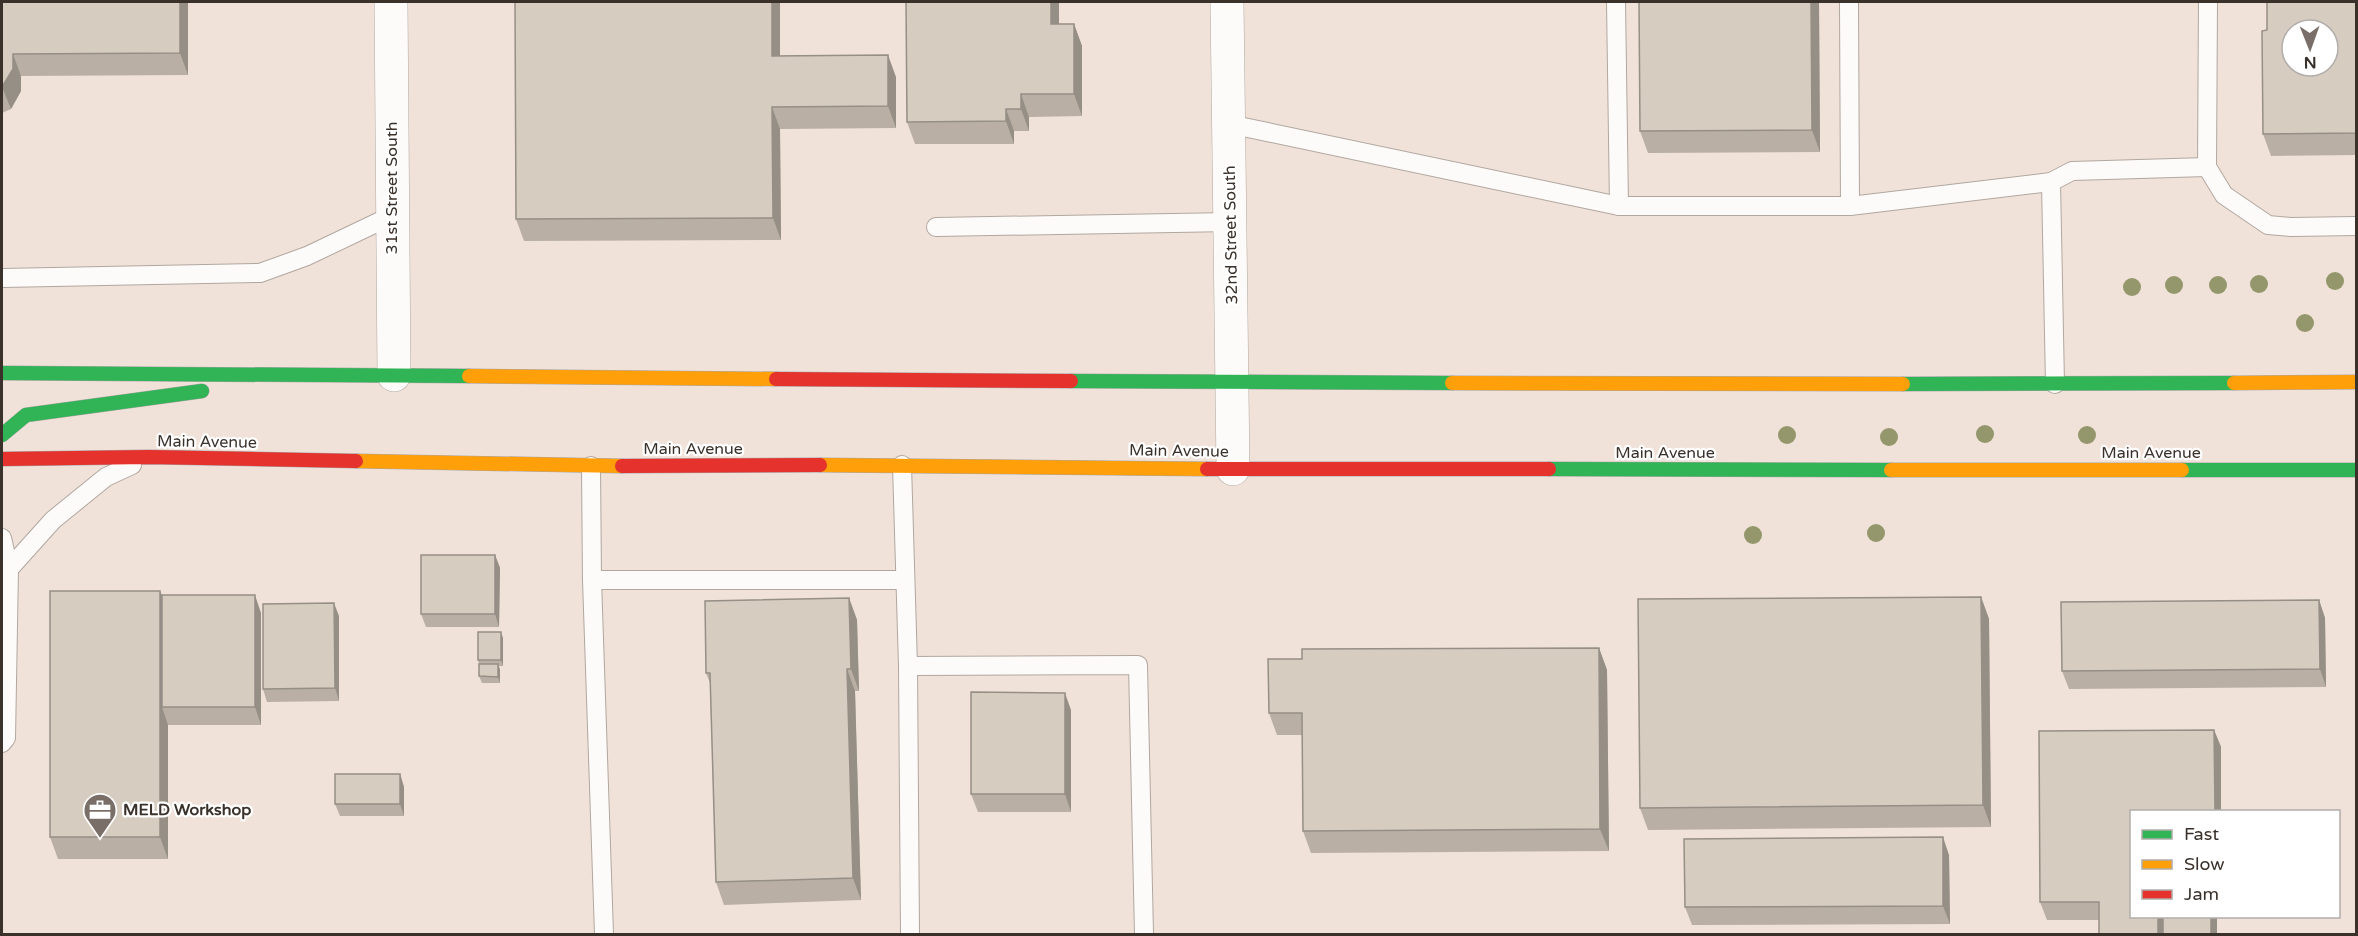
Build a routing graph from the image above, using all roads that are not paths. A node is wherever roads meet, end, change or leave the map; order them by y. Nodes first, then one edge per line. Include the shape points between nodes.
1 (391, 2) edge
2 (1227, 2) edge
3 (1616, 2) edge
4 (1849, 2) edge
5 (2208, 2) edge
6 (1228, 124) junction
7 (2207, 167) junction
8 (2051, 182) junction
9 (1618, 206) junction
10 (1850, 206) junction
11 (393, 215) junction
12 (1231, 222) junction
13 (2356, 226) edge
14 (936, 227) dead end
15 (2, 278) edge
16 (2, 373) edge
17 (322, 375) junction
18 (394, 375) junction
19 (2356, 382) edge
20 (1233, 383) junction
21 (2055, 384) junction
22 (2, 435) edge
23 (149, 457) junction
24 (2, 459) edge
25 (902, 465) junction
26 (591, 466) junction
27 (1233, 469) junction
28 (2356, 470) edge
29 (2, 538) edge
30 (9, 570) junction
31 (592, 580) junction
32 (905, 580) junction
33 (908, 666) junction
34 (2, 742) edge
35 (604, 934) edge
36 (910, 934) edge
37 (1144, 934) edge

1 - 11 street, 31st Street South
2 - 6 street, 32nd Street South
3 - 9 lane
4 - 10 lane
5 - 7 lane
6 - 9 lane
6 - 12 street, 32nd Street South
7 - 8 lane via 2073,171
7 - 13 lane via 2224,195 2268,225
8 - 10 lane
8 - 21 lane
9 - 10 lane
11 - 15 lane via 307,256 260,273
11 - 18 street, 31st Street South
12 - 14 lane
12 - 20 street, 32nd Street South
16 - 17 main road
17 - 18 main road
17 - 22 main road via 26,415
18 - 20 main road
19 - 21 main road
20 - 21 main road
20 - 27 street, 32nd Street South
23 - 24 main road, Main Avenue
23 - 26 main road, Main Avenue
23 - 30 lane via 106,477 53,520
25 - 26 main road, Main Avenue
25 - 27 main road, Main Avenue
25 - 32 lane
26 - 31 lane
27 - 28 main road, Main Avenue
29 - 30 lane
30 - 34 lane via 6,738
31 - 32 lane
31 - 35 lane
32 - 33 lane
33 - 36 lane
33 - 37 lane via 1138,665

